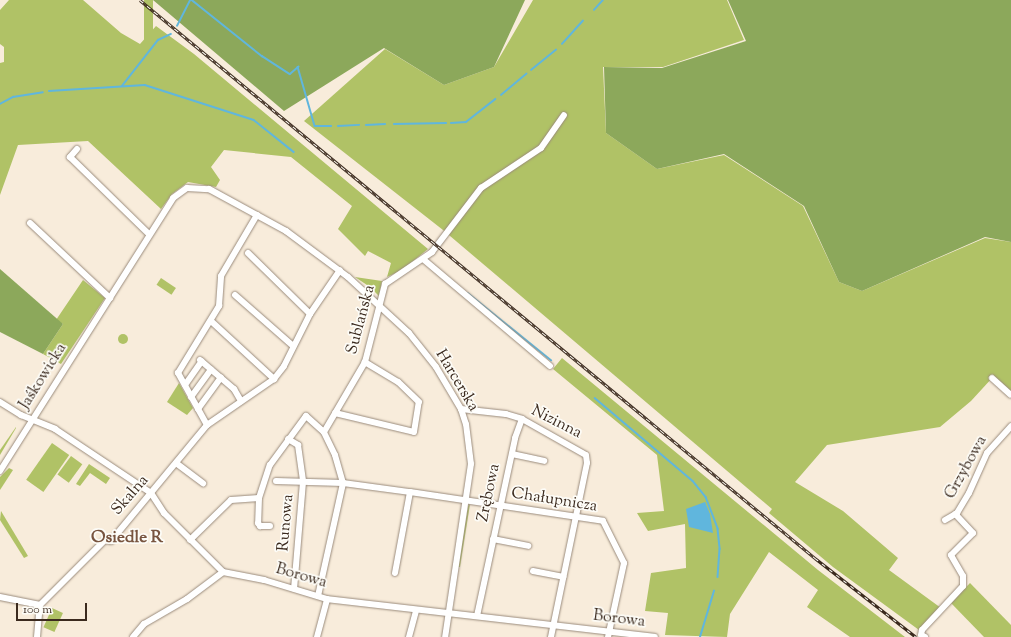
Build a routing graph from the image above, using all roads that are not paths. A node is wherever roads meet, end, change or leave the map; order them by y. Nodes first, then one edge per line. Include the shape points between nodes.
1 (564, 116) dead end
2 (76, 149) dead end
3 (257, 215) junction
4 (30, 223) dead end
5 (149, 234) junction
6 (248, 253) dead end
7 (423, 259) junction
8 (340, 270) junction
9 (235, 295) dead end
10 (110, 298) junction
11 (380, 305) junction
12 (310, 314) junction
13 (211, 321) junction
14 (293, 346) junction
15 (365, 362) junction
16 (550, 366) dead end
17 (211, 369) junction
18 (220, 377) junction
19 (992, 378) dead end
20 (274, 379) junction
21 (185, 385) junction
22 (1011, 395) edge
23 (191, 397) junction
24 (243, 400) junction
25 (0, 402) edge
26 (198, 409) junction
27 (461, 409) junction
28 (335, 413) junction
29 (522, 419) junction
30 (32, 420) junction
31 (206, 425) junction
32 (1011, 426) edge
33 (324, 432) junction
34 (288, 438) junction
35 (512, 454) junction
36 (544, 461) dead end
37 (176, 463) junction
38 (0, 471) edge
39 (276, 481) dead end
40 (304, 482) junction
41 (203, 483) dead end
42 (343, 483) junction
43 (410, 492) junction
44 (151, 493) junction
45 (258, 498) junction
46 (466, 500) junction
47 (501, 505) junction
48 (955, 514) junction
49 (575, 516) junction
50 (945, 520) dead end
51 (270, 526) dead end
52 (493, 539) junction
53 (190, 540) junction
54 (528, 546) dead end
55 (534, 571) dead end
56 (223, 572) junction
57 (395, 572) dead end
58 (563, 577) junction
59 (294, 589) junction
60 (318, 596) junction
61 (0, 597) edge
62 (327, 599) junction
63 (40, 605) junction
64 (416, 610) junction
65 (448, 613) junction
66 (476, 616) junction
67 (554, 625) junction
68 (608, 634) edge
69 (923, 636) edge
70 (37, 637) edge
71 (133, 637) edge
72 (317, 637) edge
73 (409, 637) edge
74 (445, 637) edge
75 (551, 637) edge
76 (655, 637) edge

1 - 7 street, Sublańska via 541,148 481,188 454,219 437,246
2 - 5 street via 70,157
3 - 5 street, Jaśkowicka via 209,189 187,188 173,198
3 - 8 street, Harcerska via 298,239
3 - 13 street via 224,269 220,283 219,306
4 - 10 street
5 - 10 street, Jaśkowicka
6 - 12 street
7 - 11 street, Sublańska via 388,280
7 - 16 street
8 - 11 street, Harcerska
8 - 12 street, Skalna
9 - 14 street
10 - 30 street, Jaśkowicka
11 - 15 street, Sublańska
11 - 27 street, Harcerska via 409,333 436,367
12 - 14 street, Skalna
13 - 20 street
13 - 21 street via 178,373
14 - 20 street, Skalna via 284,366
15 - 28 street, Sublańska
15 - 28 street via 398,382 419,402 414,432
17 - 18 street
17 - 21 street via 201,360
17 - 23 street
18 - 24 street
18 - 26 street
19 - 22 street
20 - 24 street, Skalna
21 - 23 street
23 - 26 street
24 - 31 street, Skalna
25 - 30 street
26 - 31 street
27 - 29 street, Nizinna via 506,414
27 - 46 street, Harcerska via 472,452
28 - 33 street, Sublańska
29 - 35 street, Zrębowa
29 - 49 street, Nizinna via 584,452 587,463
30 - 38 street, Jaśkowicka
30 - 44 street via 55,429
31 - 37 street, Skalna
32 - 48 street, Grzybowa via 987,453 969,493
33 - 34 street, Runowa via 306,416
33 - 42 street via 335,455
34 - 40 street, Runowa via 298,445
34 - 45 street, Runowa via 270,465
35 - 36 street, Zrębowa
35 - 47 street, Zrębowa
37 - 41 street
37 - 44 street, Skalna
39 - 40 street, Runowa
40 - 42 street, Runowa
40 - 59 street, Runowa
42 - 43 street, Chałupnicza
42 - 60 street
43 - 46 street, Chałupnicza
43 - 57 street
44 - 53 street via 164,513
44 - 63 street, Skalna via 111,541 105,540
45 - 51 street, Runowa via 258,523 260,526
45 - 53 street, Runowa via 231,500
46 - 47 street, Chałupnicza
46 - 65 street, Harcerska
47 - 49 street, Chałupnicza
47 - 52 street, Zrębowa
48 - 50 street, Grzybowa
48 - 69 street via 973,533 952,555 963,576 963,586 922,630
49 - 58 street, Nizinna
49 - 68 street, Chałupnicza via 603,521 624,563
52 - 54 street, Zrębowa
52 - 66 street, Zrębowa
53 - 56 street
55 - 58 street
56 - 59 street, Borowa
56 - 71 street via 144,624
58 - 67 street, Nizinna
59 - 60 street, Borowa
60 - 62 street, Borowa
61 - 63 street via 30,600
62 - 64 street, Borowa
62 - 72 street
63 - 70 street
64 - 65 street, Borowa
64 - 73 street
65 - 66 street, Borowa
65 - 74 street, Harcerska
66 - 67 street, Borowa
67 - 68 street, Borowa
67 - 75 street, Nizinna
68 - 76 street, Borowa

